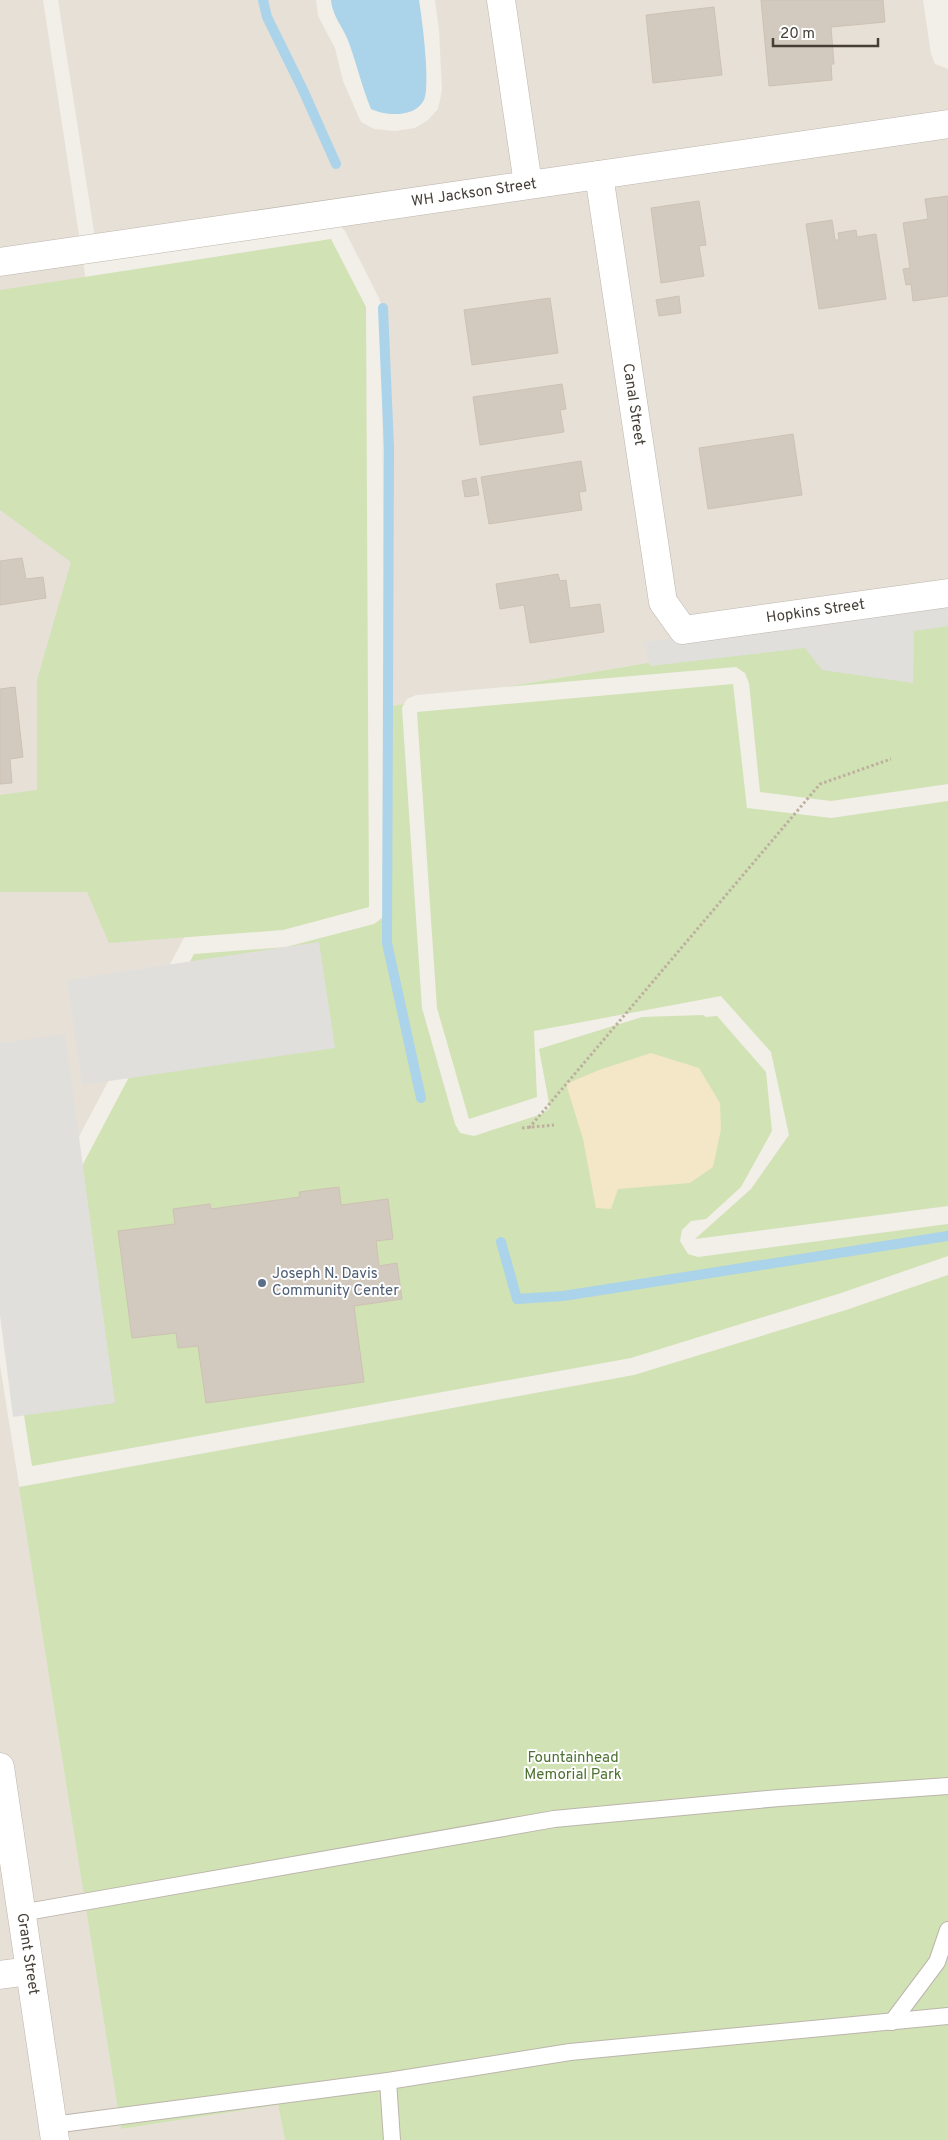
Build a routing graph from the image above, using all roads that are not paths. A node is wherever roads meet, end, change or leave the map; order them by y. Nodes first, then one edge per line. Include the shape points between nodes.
1 (501, 0) edge
2 (948, 124) edge
3 (599, 174) junction
4 (528, 184) junction
5 (0, 262) edge
6 (948, 593) edge
7 (683, 630) joint
8 (0, 1767) edge
9 (948, 1786) edge
10 (21, 1913) junction
11 (948, 1930) edge
12 (29, 1971) junction
13 (0, 1975) edge
14 (948, 2016) edge
15 (892, 2022) junction
16 (388, 2081) junction
17 (54, 2132) edge
18 (392, 2140) edge

1 - 4 street
2 - 3 street, WH Jackson Street
3 - 4 street, WH Jackson Street
3 - 7 street, Canal Street via 663,602
4 - 5 street, WH Jackson Street
6 - 7 street, Hopkins Street
8 - 10 street, Grant Street
9 - 10 lane via 554,1819
10 - 12 street, Grant Street
11 - 15 lane via 937,1962
12 - 13 street
12 - 17 street, Grant Street
14 - 15 lane
15 - 16 lane via 570,2052
16 - 17 lane
16 - 18 lane

